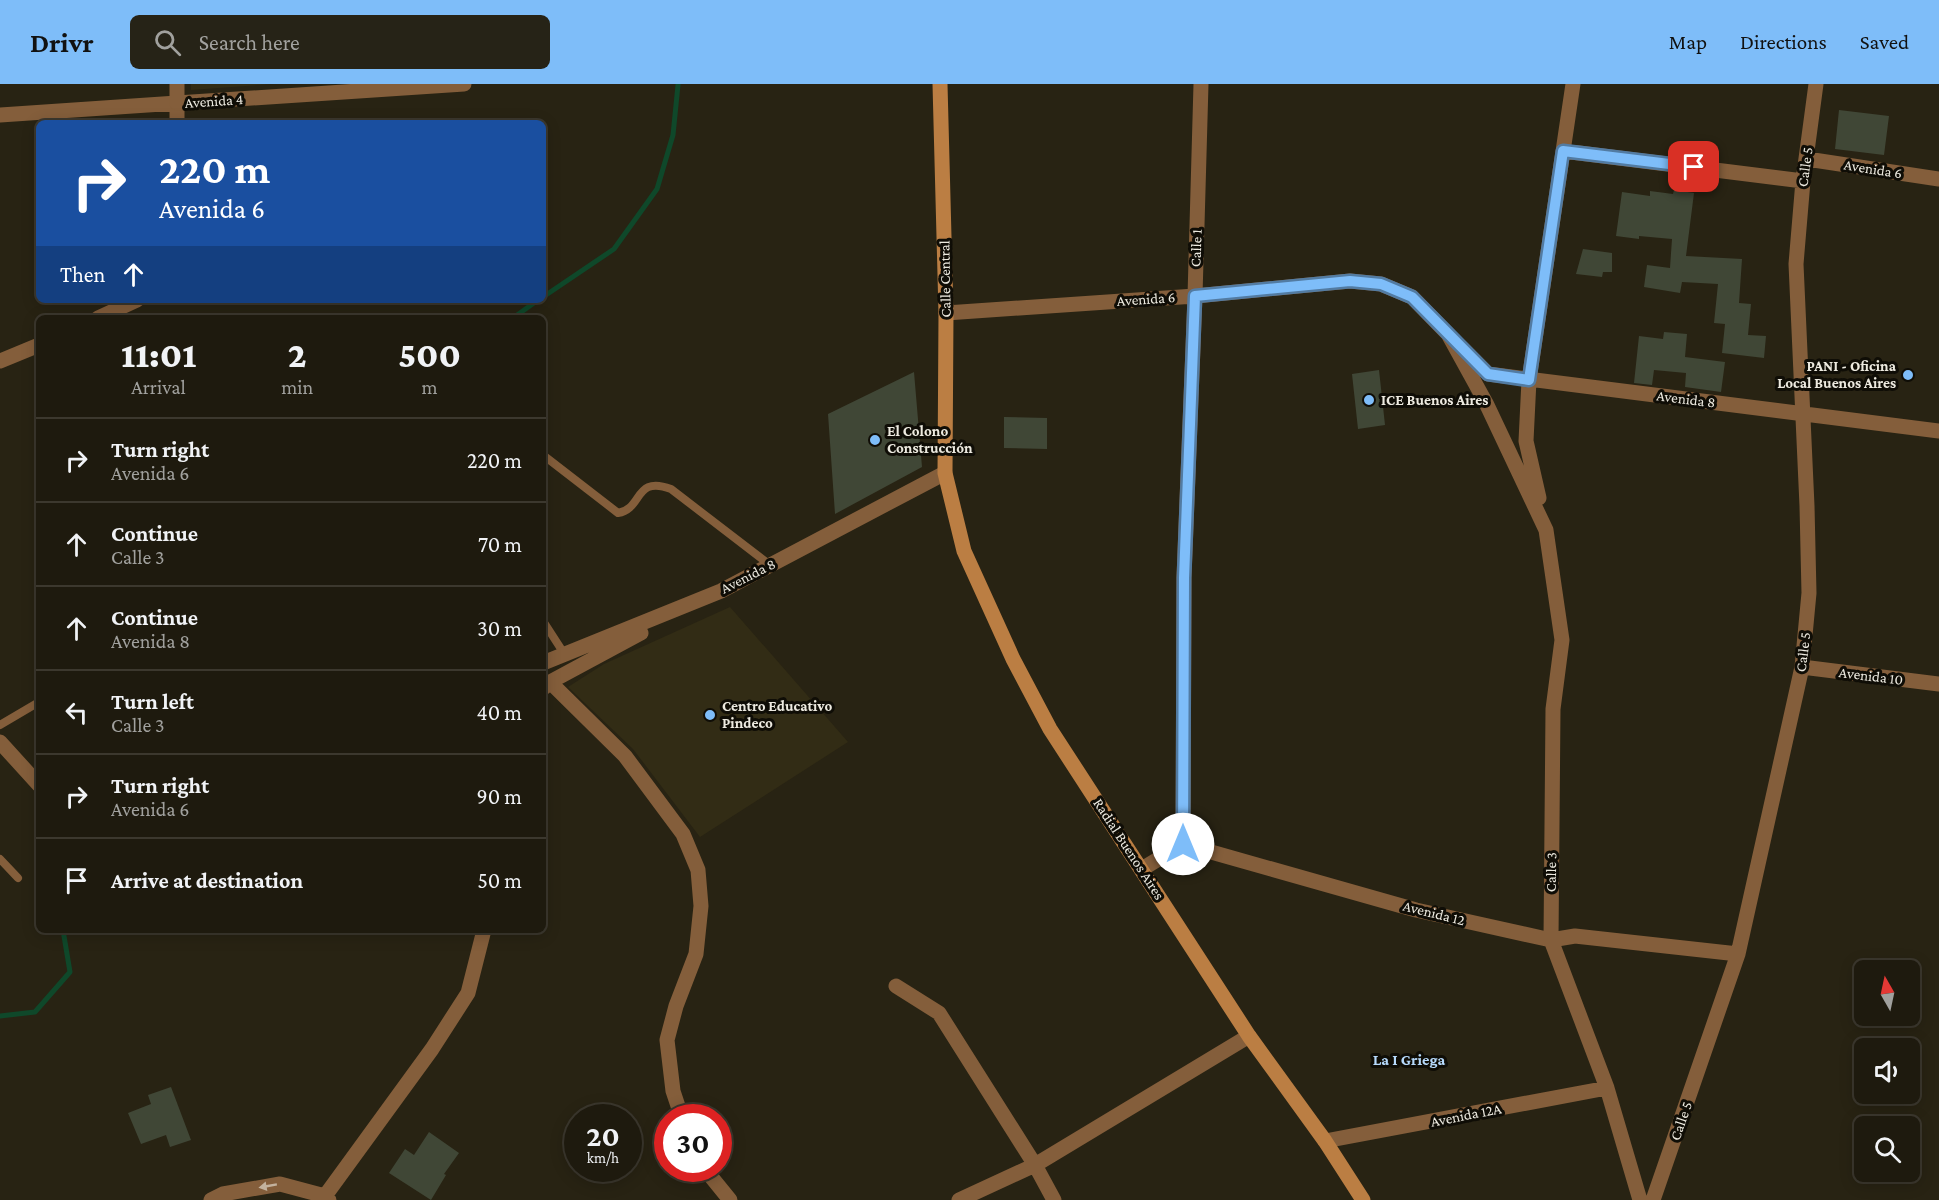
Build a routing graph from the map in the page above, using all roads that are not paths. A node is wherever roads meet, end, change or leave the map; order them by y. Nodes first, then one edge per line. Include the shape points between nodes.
1 (177, 84) edge
2 (464, 84) edge
3 (940, 84) edge
4 (1201, 84) edge
5 (1573, 84) edge
6 (1816, 84) edge
7 (428, 85) edge
8 (177, 103) junction
9 (0, 115) edge
10 (177, 120) edge
11 (1563, 151) junction
12 (1807, 159) junction
13 (1939, 179) edge
14 (1803, 181) junction
15 (1381, 284) joint
16 (1195, 296) junction
17 (130, 303) edge
18 (946, 313) junction
19 (104, 315) edge
20 (1448, 334) junction
21 (36, 346) edge
22 (0, 361) edge
23 (1529, 380) junction
24 (1801, 414) junction
25 (1939, 431) edge
26 (546, 457) edge
27 (945, 473) junction
28 (1546, 530) junction
29 (770, 565) junction
30 (721, 591) junction
31 (546, 626) edge
32 (565, 656) junction
33 (546, 662) edge
34 (1802, 667) junction
35 (1939, 684) edge
36 (547, 685) edge
37 (36, 704) edge
38 (0, 725) edge
39 (0, 742) edge
40 (36, 782) edge
41 (1183, 844) junction
42 (0, 860) edge
43 (1142, 869) junction
44 (18, 878) dead end
45 (483, 933) edge
46 (1551, 940) junction
47 (1738, 954) junction
48 (896, 986) dead end
49 (1249, 1036) junction
50 (1607, 1088) junction
51 (677, 1104) edge
52 (1324, 1141) junction
53 (1035, 1165) junction
54 (715, 1182) edge
55 (327, 1198) edge
56 (211, 1200) edge
57 (730, 1200) edge
58 (959, 1200) edge
59 (1054, 1200) edge
60 (1364, 1200) edge
61 (1640, 1200) edge
62 (1653, 1200) edge

1 - 8 street
2 - 7 street, Avenida 4
3 - 18 main road, Calle Central
4 - 16 street, Calle 1
5 - 11 street, Calle 3
6 - 12 street, Calle 5
7 - 8 street, Avenida 4
8 - 9 street, Avenida 4
8 - 10 street
11 - 14 street
11 - 23 street, Calle 3
12 - 13 street, Avenida 6
12 - 14 street, Calle 5
14 - 24 street, Calle 5 via 1796,264
15 - 16 street, Avenida 6 via 1350,281
15 - 20 street, Calle 3 via 1412,297
16 - 18 street, Avenida 6
16 - 41 street, Calle 1 via 1184,578
17 - 19 street
18 - 27 main road, Calle Central
20 - 23 street, Avenida 8 via 1488,374
20 - 28 street, Calle 3 via 1486,403
21 - 22 street
23 - 24 street, Avenida 8
23 - 28 street, Calle 3 via 1526,441
24 - 25 street, Avenida 8
24 - 34 street, Calle 5 via 1809,593
26 - 29 lane via 618,513 624,512 648,487 661,485 671,489
27 - 29 street, Avenida 8
27 - 43 main road, Radial Buenos Aires via 964,551 1013,659 1050,729
28 - 46 street, Calle 3 via 1562,640 1553,709
29 - 30 street, Avenida 8
30 - 32 street, Avenida 8
30 - 36 street
31 - 32 lane
32 - 33 street, Avenida 8
34 - 35 street, Avenida 10
34 - 47 street, Calle 5
36 - 51 street via 625,756 683,834 698,870 701,906 696,954 667,1040
37 - 38 lane
39 - 40 street
41 - 43 street
41 - 46 street, Avenida 12 via 1416,910
42 - 44 lane
43 - 49 main road, Radial Buenos Aires
45 - 55 street via 468,993
46 - 47 street, Avenida 12 via 1575,936
46 - 50 street, Calle 3
47 - 62 street, Calle 5
48 - 53 street via 939,1013
49 - 52 main road, Radial Buenos Aires
49 - 53 street
50 - 52 street, Avenida 12A
50 - 61 street, Calle 3
52 - 60 main road, Radial Buenos Aires
53 - 58 street
53 - 59 street
54 - 57 street
55 -> 56 street via 280,1184 223,1194

